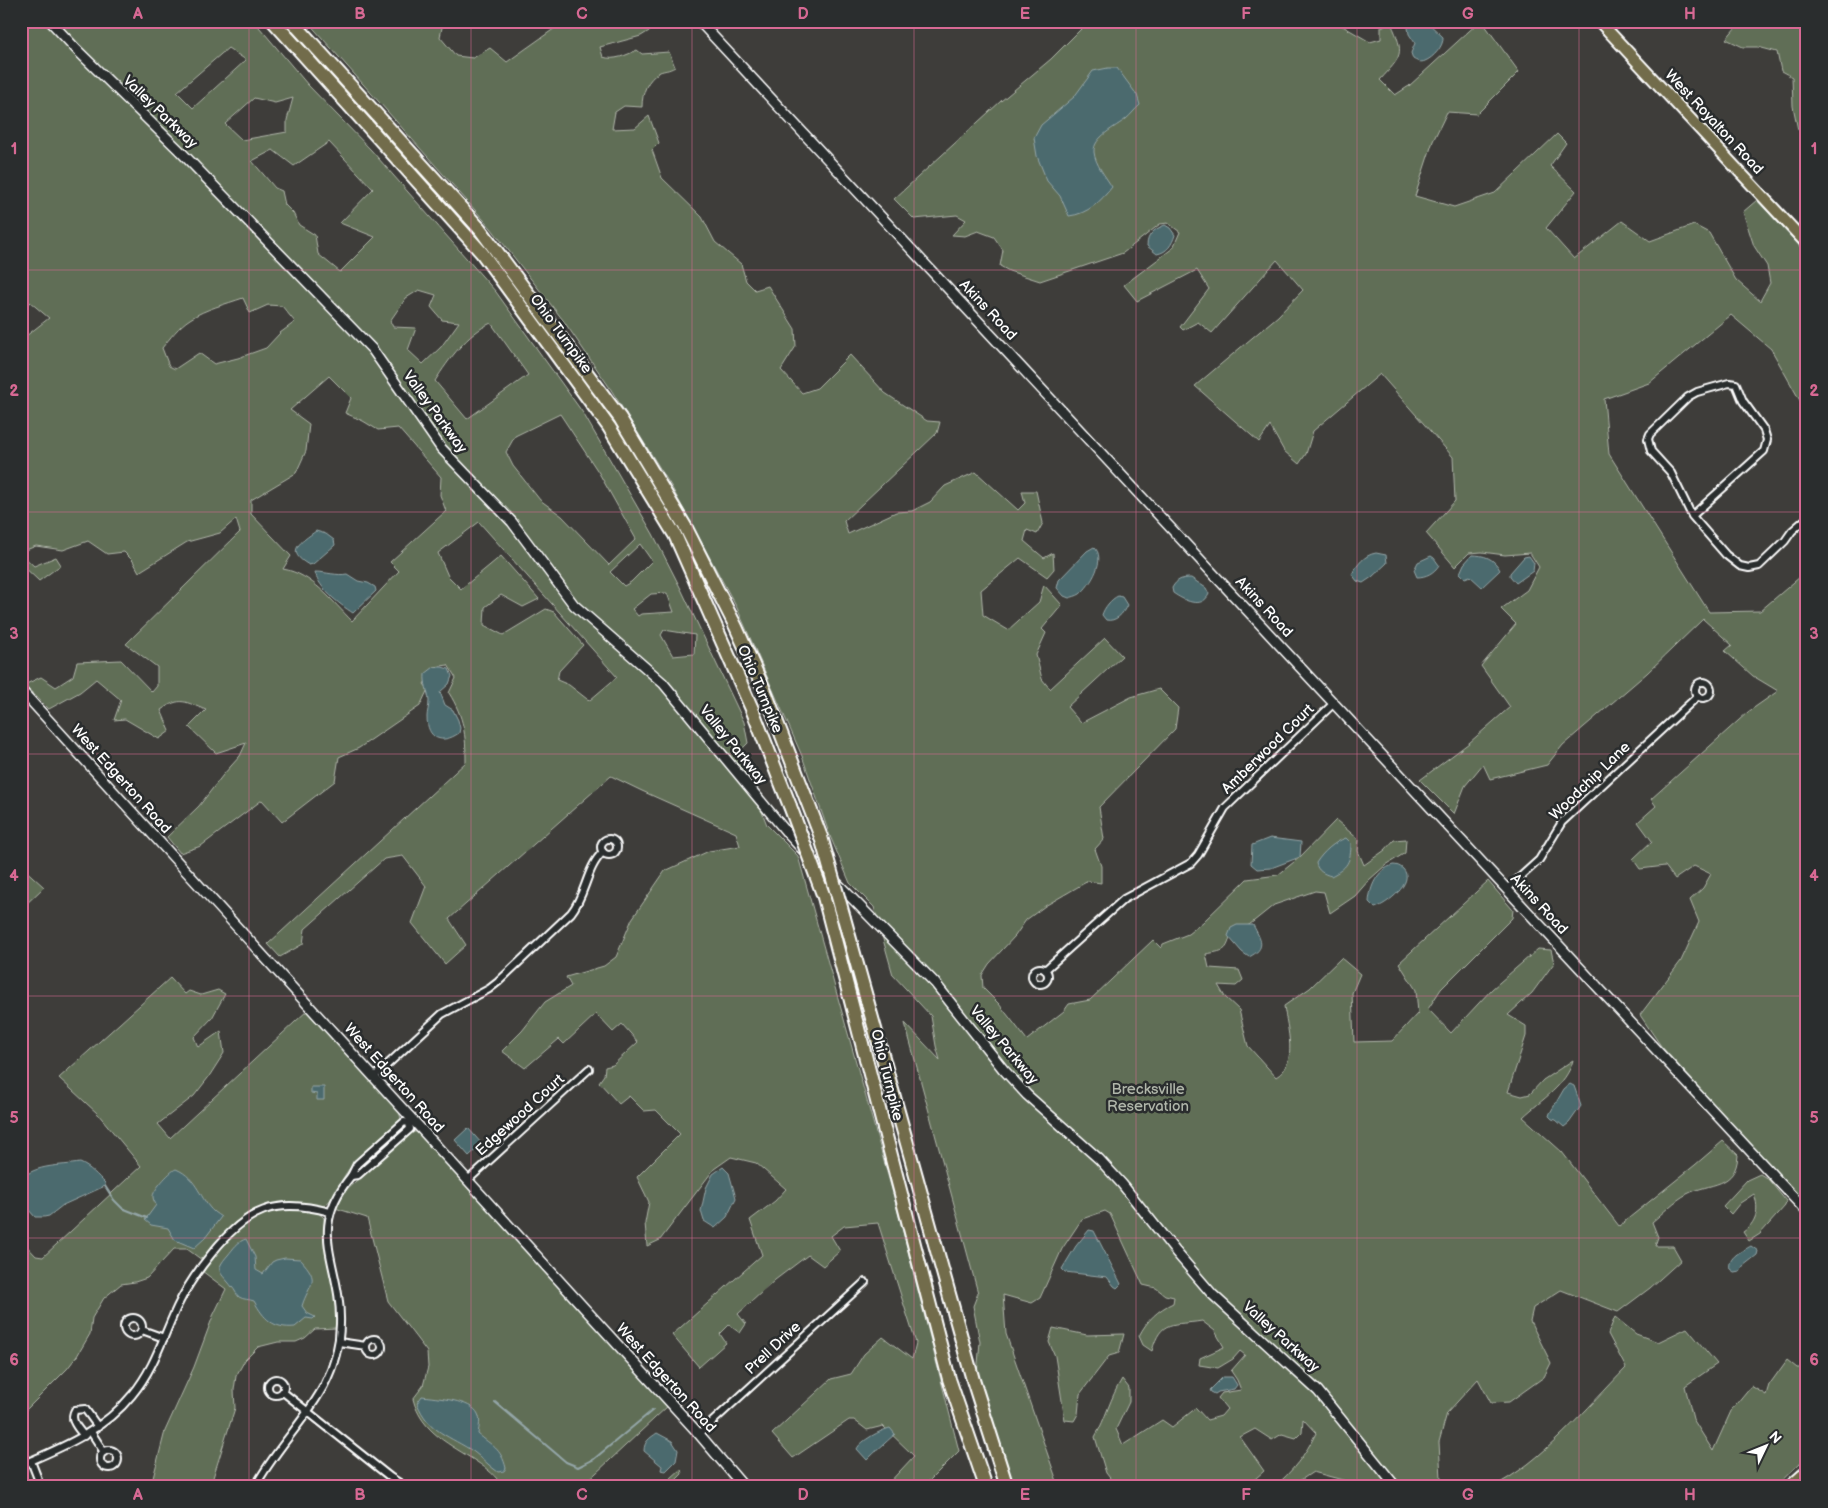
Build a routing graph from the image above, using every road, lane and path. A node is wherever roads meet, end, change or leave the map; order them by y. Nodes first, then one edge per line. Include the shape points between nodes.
1 (50, 21) edge
2 (273, 21) edge
3 (292, 21) edge
4 (699, 21) edge
5 (1599, 21) edge
6 (1807, 244) edge
7 (1692, 516) junction
8 (1807, 518) edge
9 (21, 690) edge
10 (1698, 696) dead end
11 (1334, 703) junction
12 (603, 852) dead end
13 (1507, 889) junction
14 (1045, 970) dead end
15 (589, 1069) dead end
16 (374, 1077) junction
17 (411, 1121) junction
18 (468, 1180) junction
19 (330, 1212) junction
20 (1807, 1212) edge
21 (865, 1282) dead end
22 (142, 1330) dead end
23 (164, 1338) junction
24 (339, 1342) junction
25 (366, 1346) dead end
26 (283, 1392) dead end
27 (308, 1412) junction
28 (98, 1427) junction
29 (91, 1432) junction
30 (699, 1434) junction
31 (84, 1436) junction
32 (104, 1452) dead end
33 (31, 1461) junction
34 (21, 1465) edge
35 (1807, 1471) edge
36 (36, 1487) edge
37 (255, 1487) edge
38 (406, 1487) edge
39 (744, 1487) edge
40 (986, 1487) edge
41 (1007, 1487) edge
42 (1396, 1487) edge
43 (1789, 1487) edge

1 - 42 street, Valley Parkway via 365,342 441,448 512,522 574,605 663,683 788,834 935,983 1003,1070 1099,1159 1212,1294 1318,1391
2 - 40 highway, Ohio Turnpike, bridge via 482,253 609,427 675,535 752,709 824,897 949,1379
3 - 41 highway, Ohio Turnpike, bridge via 480,229 620,418 686,528 736,627 766,694 821,837 973,1380
4 - 11 street, Akins Road
5 - 6 main road, West Royalton Road
7 - 7 street via 1764,452 1767,440 1764,430 1743,402 1736,384 1729,382 1688,397 1648,439 1651,451 1671,473
7 - 8 street via 1726,555 1740,566 1749,568 1767,560 1792,530
9 - 16 street, West Edgerton Road
10 - 13 street, Woodchip Lane via 1562,822 1539,860
11 - 13 street, Akins Road
11 - 14 street, Amberwood Court via 1226,808 1191,863 1124,898
12 - 16 street via 594,862 579,902 571,913 498,982 442,1014
13 - 20 street, Akins Road
15 - 18 street, Edgewood Court
16 - 17 street, West Edgerton Road
17 - 18 street, West Edgerton Road
17 - 19 street via 404,1122 356,1164
18 - 30 street, West Edgerton Road
19 - 23 street via 304,1206 284,1206 243,1220 194,1276
19 - 24 street via 327,1235 339,1297
21 - 30 street, Prell Drive
22 - 23 street
23 - 28 street via 137,1390
24 - 25 street
24 - 27 street via 325,1387
26 - 27 street
27 - 37 street via 270,1461
27 - 38 street
28 - 29 street
28 - 31 street via 85,1409 75,1410 72,1420
29 - 31 street
29 - 32 street
30 - 39 street, West Edgerton Road
31 - 33 street
33 - 34 street
33 - 36 street via 38,1479
35 - 43 main road

